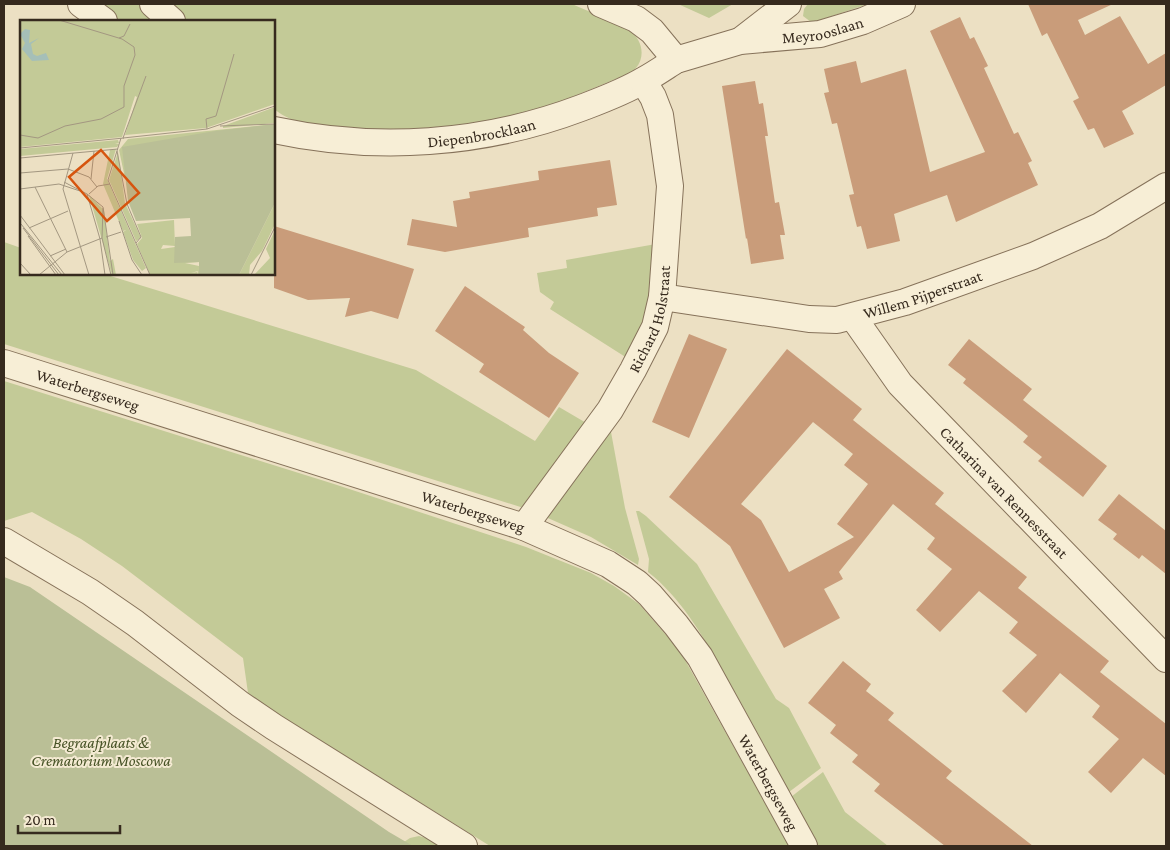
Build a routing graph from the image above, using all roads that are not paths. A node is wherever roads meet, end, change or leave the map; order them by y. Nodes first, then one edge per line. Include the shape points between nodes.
1 (82, 4) edge
2 (153, 4) edge
3 (601, 4) edge
4 (788, 4) edge
5 (902, 4) edge
6 (103, 20) edge
7 (171, 20) edge
8 (740, 41) junction
9 (676, 60) junction
10 (643, 81) junction
11 (275, 130) edge
12 (1166, 186) edge
13 (662, 297) junction
14 (853, 317) junction
15 (4, 363) edge
16 (524, 527) junction
17 (4, 541) edge
18 (1166, 659) edge
19 (464, 846) edge
20 (804, 846) edge

1 - 6 street
2 - 7 street
3 - 9 street via 636,19 652,31
4 - 8 street, Meyrooslaan
5 - 8 street, Meyrooslaan via 863,21 820,34
8 - 9 street, Meyrooslaan
9 - 10 street, Diepenbrocklaan
10 - 11 street, Diepenbrocklaan via 556,118 466,138 418,143 368,143
10 - 13 street, Richard Holstraat via 660,115 670,186
12 - 14 street, Willem Pijperstraat via 1100,226 1033,256
13 - 14 street, Willem Pijperstraat via 809,319
13 - 16 street, Richard Holstraat via 655,327 610,410
14 - 18 street, Catharina van Rennesstraat via 900,384
15 - 16 street, Waterbergseweg
16 - 20 street, Waterbergseweg via 608,564 650,595 700,658
17 - 19 street via 90,592 274,727

